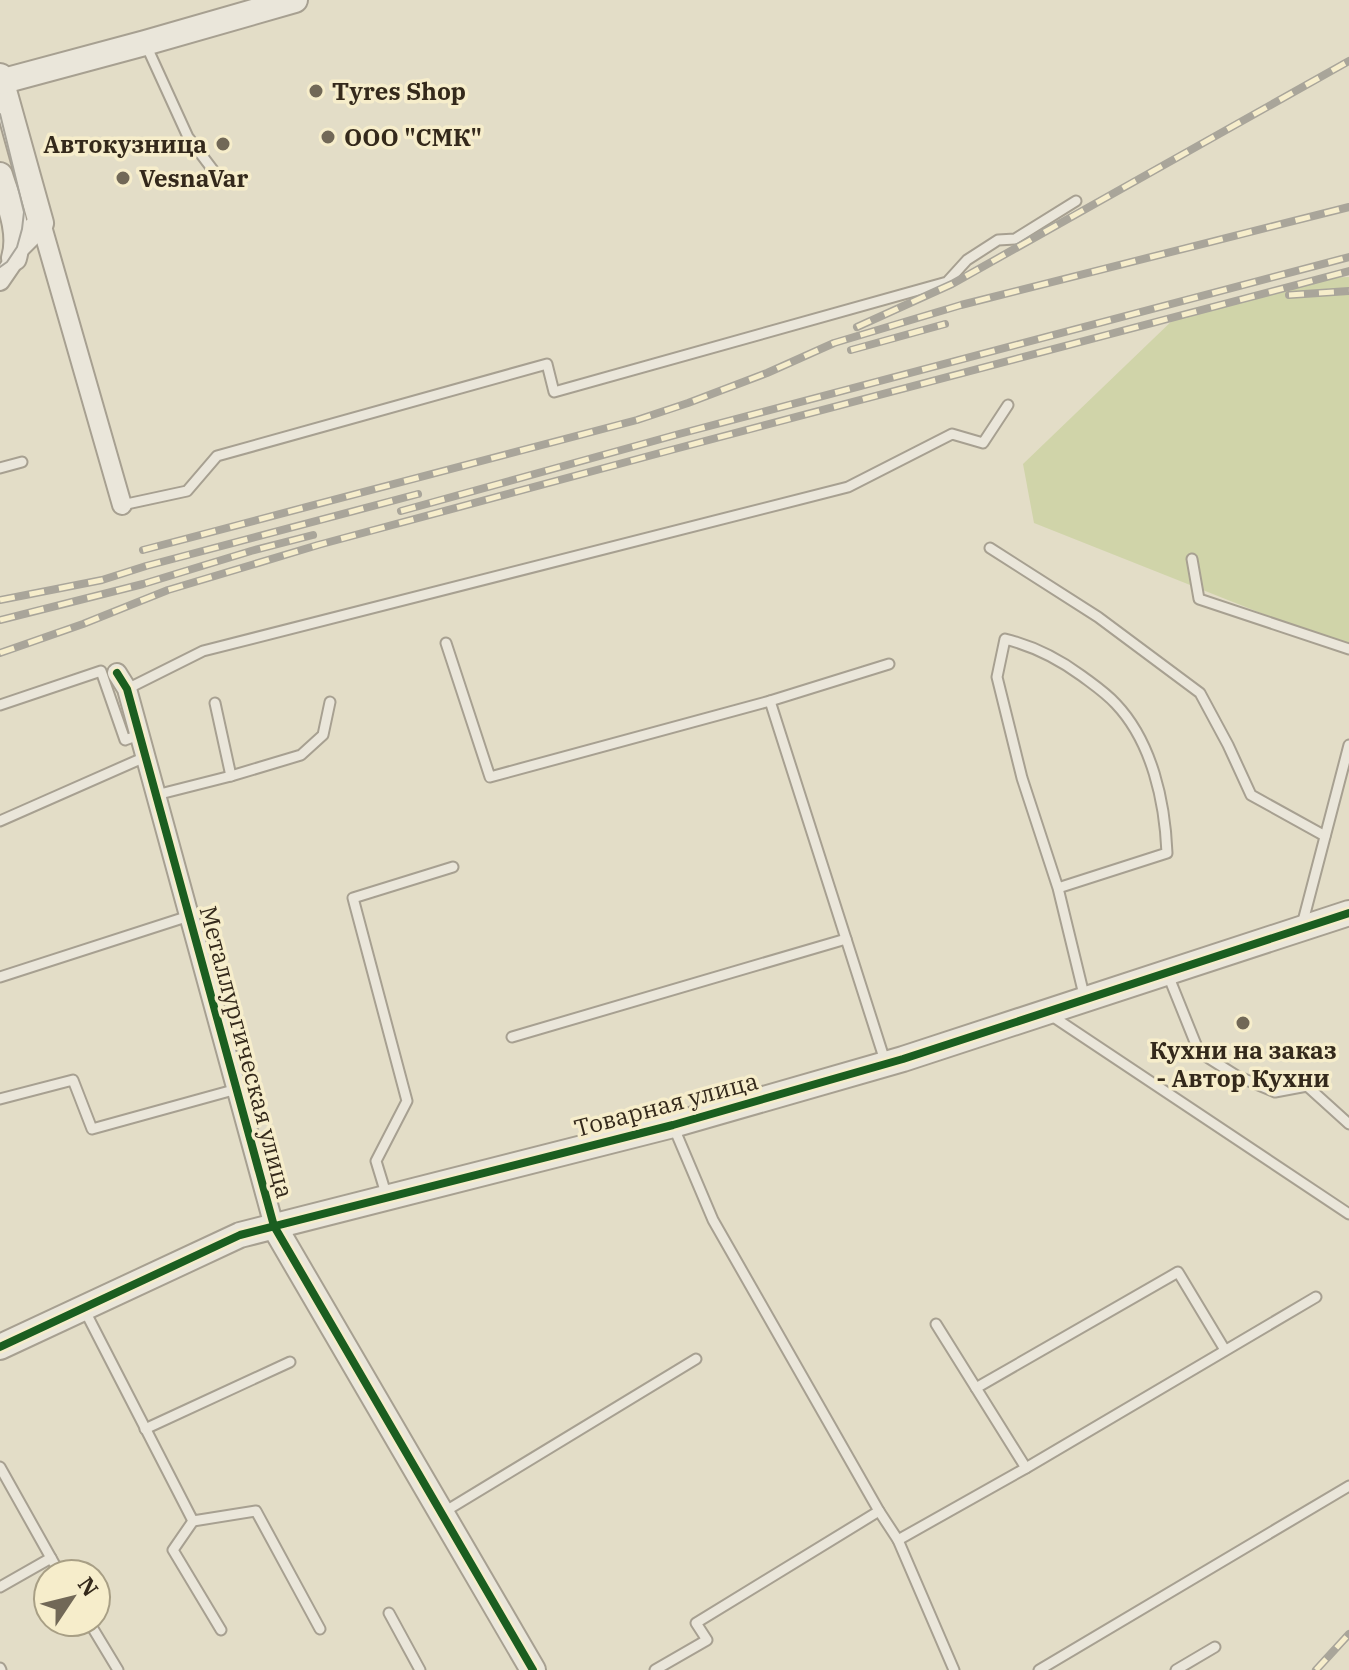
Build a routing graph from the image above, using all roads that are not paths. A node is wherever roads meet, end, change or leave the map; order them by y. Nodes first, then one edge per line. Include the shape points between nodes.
1 (295, 0) edge
2 (145, 43) junction
3 (0, 80) edge
4 (0, 175) edge
5 (219, 178) dead end
6 (1076, 201) dead end
7 (41, 223) junction
8 (10, 263) edge
9 (1008, 405) dead end
10 (22, 462) dead end
11 (0, 468) edge
12 (122, 505) joint
13 (990, 548) dead end
14 (1192, 559) dead end
15 (446, 643) dead end
16 (1349, 649) edge
17 (889, 664) dead end
18 (122, 681) joint
19 (770, 701) junction
20 (330, 702) dead end
21 (215, 703) dead end
22 (0, 705) edge
23 (139, 735) junction
24 (1349, 745) edge
25 (145, 757) junction
26 (231, 776) junction
27 (156, 795) junction
28 (0, 821) edge
29 (1325, 836) junction
30 (453, 867) dead end
31 (1058, 888) junction
32 (1349, 913) edge
33 (189, 916) junction
34 (1301, 929) junction
35 (846, 939) junction
36 (1167, 972) junction
37 (0, 977) edge
38 (1085, 999) junction
39 (1046, 1012) junction
40 (512, 1037) dead end
41 (886, 1064) junction
42 (237, 1089) junction
43 (0, 1099) edge
44 (1349, 1124) edge
45 (673, 1125) junction
46 (387, 1197) junction
47 (1349, 1214) edge
48 (274, 1226) junction
49 (1316, 1297) dead end
50 (83, 1308) junction
51 (936, 1324) dead end
52 (0, 1347) edge
53 (1225, 1350) junction
54 (696, 1359) dead end
55 (290, 1362) dead end
56 (976, 1388) junction
57 (145, 1429) junction
58 (1026, 1468) junction
59 (1, 1469) edge
60 (1349, 1486) edge
61 (879, 1511) junction
62 (441, 1513) junction
63 (193, 1521) junction
64 (898, 1540) junction
65 (51, 1558) edge
66 (32, 1569) edge
67 (0, 1587) edge
68 (389, 1613) dead end
69 (320, 1629) dead end
70 (221, 1630) dead end
71 (99, 1638) edge
72 (1215, 1647) dead end
73 (118, 1670) edge
74 (420, 1670) edge
75 (533, 1670) edge
76 (655, 1670) edge
77 (954, 1670) edge
78 (1039, 1670) edge
79 (1176, 1670) edge

1 - 2 street
2 - 3 street
2 - 5 lane via 188,137
3 - 7 street
4 - 8 street via 16,232
6 - 12 lane via 1015,239 998,240 967,260 947,282 554,392 547,364 217,456 187,491
7 - 8 street
7 - 12 street
9 - 18 lane via 983,443 952,434 848,487 203,651
10 - 11 lane
13 - 29 lane via 1098,617 1200,693 1251,795
14 - 16 lane via 1199,599
15 - 19 lane via 490,777
17 - 19 lane
18 - 23 street, Металлургическая улица
19 - 35 lane
20 - 26 lane via 323,735 301,755
21 - 26 lane
22 - 23 lane via 101,671 125,740
23 - 25 street, Металлургическая улица
24 - 29 lane
25 - 27 street, Металлургическая улица
25 - 28 lane
26 - 27 lane
27 - 33 street, Металлургическая улица
29 - 34 lane
30 - 46 lane via 353,898 407,1101 376,1161
31 - 31 lane via 1022,778 997,677 1005,639 1069,667 1128,718 1155,779 1165,820 1167,853
31 - 38 lane
32 - 34 street, Товарная улица
33 - 37 lane
33 - 42 street, Металлургическая улица
34 - 36 street, Товарная улица
35 - 40 lane
35 - 41 lane
36 - 38 street, Товарная улица
36 - 44 lane via 1199,1052 1275,1092 1307,1086
38 - 39 street, Товарная улица
39 - 41 street, Товарная улица
39 - 47 lane
41 - 45 street, Товарная улица
42 - 43 lane via 92,1129 73,1080
42 - 48 street, Металлургическая улица
45 - 46 street, Товарная улица
45 - 61 lane via 713,1220
46 - 48 street, Товарная улица
48 - 50 street, Товарная улица via 240,1235
48 - 62 street, Металлургическая улица
49 - 53 lane
50 - 52 street, Товарная улица
50 - 57 lane
51 - 56 lane
53 - 56 lane via 1178,1272
53 - 58 lane
54 - 62 lane
55 - 57 lane
56 - 58 lane
57 - 63 lane
58 - 64 lane
59 - 65 lane
60 - 78 lane
61 - 64 lane
61 - 76 lane via 696,1623 707,1640
62 - 75 street, Металлургическая улица
63 - 69 lane via 256,1511
63 - 70 lane via 173,1550
64 - 77 lane
66 - 67 lane
68 - 74 lane
71 - 73 lane
72 - 79 lane

